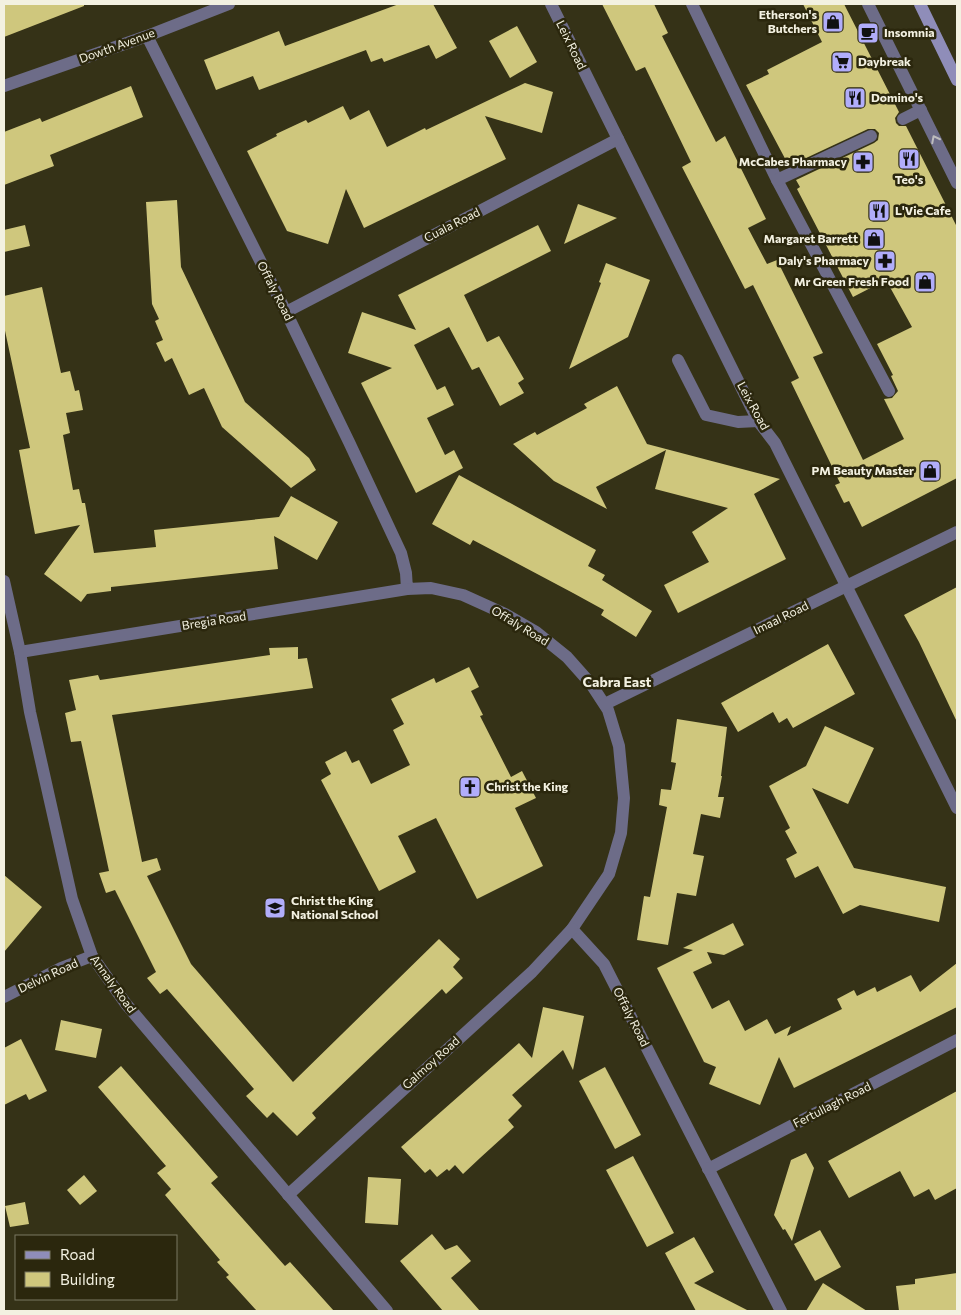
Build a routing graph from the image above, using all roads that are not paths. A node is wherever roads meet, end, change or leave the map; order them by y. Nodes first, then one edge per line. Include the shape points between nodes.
1 (229, 4) edge
2 (551, 4) edge
3 (692, 4) edge
4 (868, 4) edge
5 (920, 4) edge
6 (147, 36) junction
7 (957, 80) edge
8 (4, 86) edge
9 (921, 110) junction
10 (902, 120) dead end
11 (871, 136) dead end
12 (618, 140) junction
13 (777, 180) junction
14 (957, 183) edge
15 (286, 312) junction
16 (678, 360) dead end
17 (889, 392) dead end
18 (758, 421) junction
19 (957, 532) edge
20 (4, 581) edge
21 (846, 586) junction
22 (407, 589) junction
23 (20, 652) junction
24 (605, 704) junction
25 (957, 808) edge
26 (572, 929) junction
27 (92, 956) junction
28 (4, 997) edge
29 (957, 1040) edge
30 (708, 1169) junction
31 (288, 1195) junction
32 (383, 1310) edge
33 (781, 1311) edge

1 - 6 street, Dowth Avenue
2 - 12 street, Leix Road
3 - 13 street
4 - 9 street
5 - 7 main road
6 - 8 street, Dowth Avenue
6 - 15 street, Offaly Road
9 - 10 street
14 -> 9 street
11 - 13 street
12 - 15 street, Cuala Road
12 - 18 street, Leix Road
13 - 17 street
15 - 22 street, Offaly Road via 401,553
16 - 18 street via 706,414 738,422
18 - 21 street, Leix Road via 775,443
19 - 21 street, Imaal Road
20 - 23 street, Annaly Road
21 - 24 street, Imaal Road
21 - 25 street, Leix Road
22 - 23 street, Bregia Road
22 - 24 street, Offaly Road via 431,588 463,595 536,632 566,657
23 - 27 street, Annaly Road via 30,712 72,899
24 - 26 street, Offaly Road via 619,746 624,798 621,833 610,874
26 - 30 street, Offaly Road via 604,964
26 - 31 street, Galmoy Road via 532,972
27 - 28 street, Delvin Road
27 - 31 street, Annaly Road via 126,1004
29 - 30 street, Fertullagh Road
30 - 33 street, Offaly Road
31 - 32 street, Annaly Road

